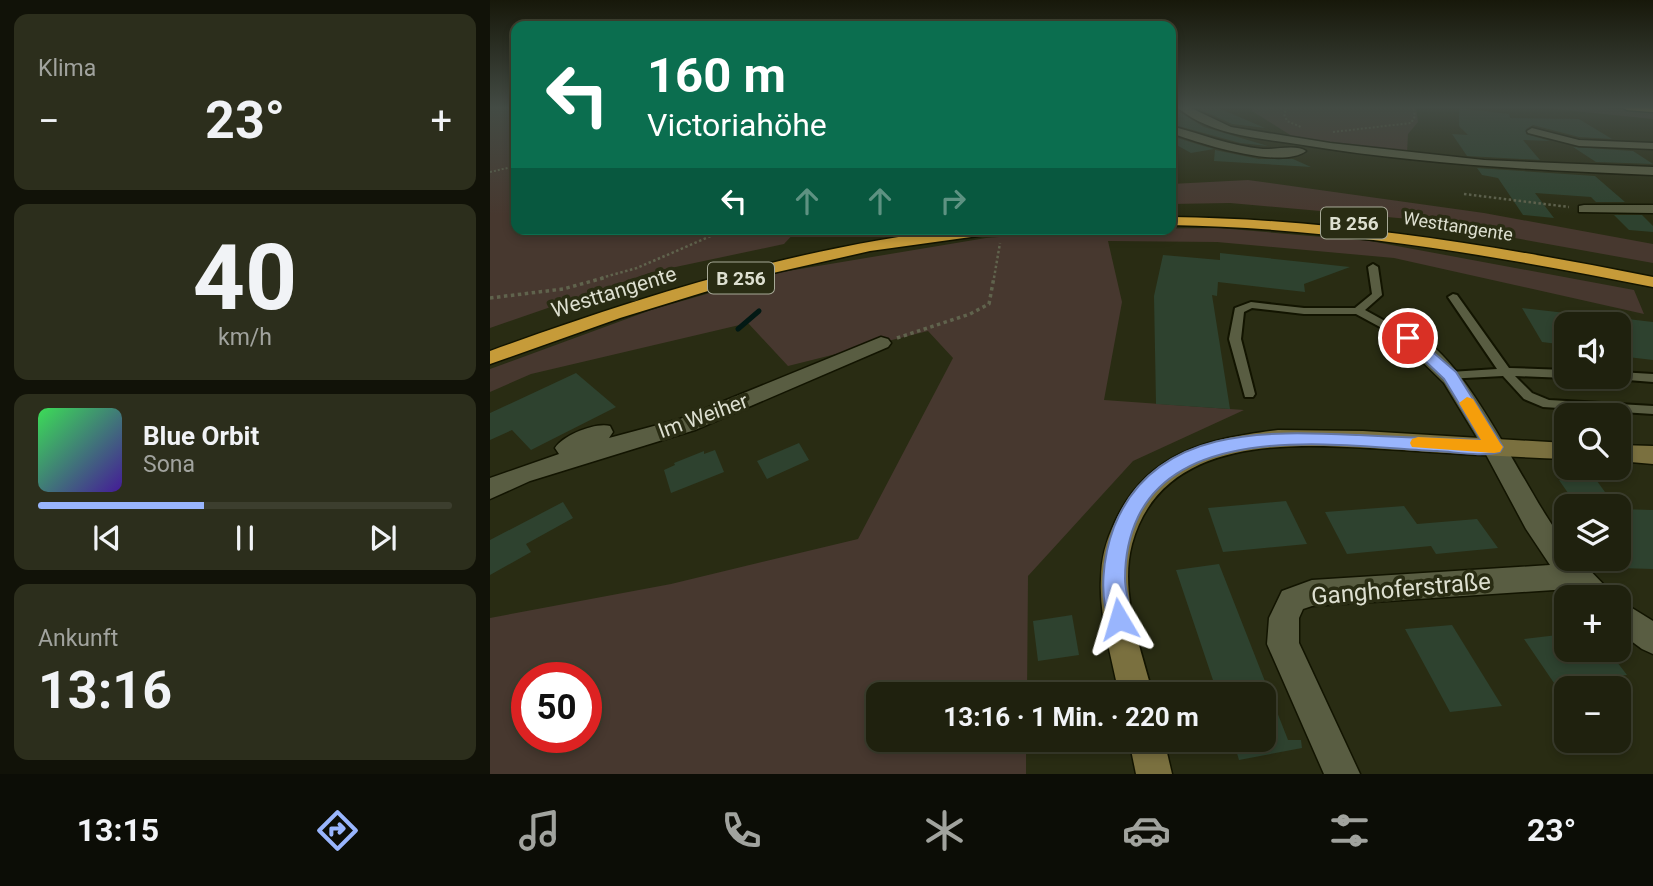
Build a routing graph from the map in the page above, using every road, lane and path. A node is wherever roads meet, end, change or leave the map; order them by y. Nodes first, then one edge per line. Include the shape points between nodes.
1 (1212, 143) edge
2 (1312, 143) edge
3 (1582, 143) edge
4 (1330, 146) junction
5 (1653, 146) edge
6 (511, 167) edge
7 (1653, 171) edge
8 (490, 172) edge
9 (1464, 194) dead end
10 (1584, 209) joint
11 (1653, 209) edge
12 (1176, 212) edge
13 (1176, 221) edge
14 (713, 235) edge
15 (890, 235) edge
16 (1000, 235) edge
17 (1373, 267) dead end
18 (1600, 271) junction
19 (1653, 271) edge
20 (1653, 282) edge
21 (1653, 289) edge
22 (1453, 297) dead end
23 (490, 298) edge
24 (1358, 311) junction
25 (1408, 338) joint
26 (881, 343) joint
27 (490, 344) edge
28 (490, 358) edge
29 (1508, 372) junction
30 (1554, 374) edge
31 (1450, 376) junction
32 (1631, 377) edge
33 (1653, 378) edge
34 (1249, 394) dead end
35 (1653, 410) edge
36 (602, 432) dead end
37 (1494, 447) junction
38 (1554, 450) edge
39 (1631, 454) edge
40 (1653, 455) edge
41 (521, 475) junction
42 (490, 489) edge
43 (1573, 576) junction
44 (1583, 585) edge
45 (1631, 623) edge
46 (1653, 639) edge
47 (1133, 682) edge
48 (1149, 752) edge
49 (1154, 774) edge
50 (1342, 774) edge

1 - 4 street via 1262,153
2 - 4 street
3 - 5 street
4 - 7 street via 1483,164
6 - 8 path
9 - 10 path
10 - 11 street
12 - 19 highway, Westtangente / B 256 via 1340,222 1535,248
13 - 18 highway, Westtangente / B 256 via 1321,229
14 - 23 path via 637,268 563,289
15 - 27 highway, Westtangente / B 256 via 698,276
16 - 26 path via 989,304
16 - 28 highway, Westtangente / B 256 via 892,244 762,272 585,324
17 - 24 lane via 1377,295
18 - 20 highway, Westtangente / B 256
18 - 21 highway, B 256
22 - 29 lane
24 - 25 lane
24 - 34 lane via 1251,305 1239,310 1236,338
25 - 31 street
26 - 41 street, Im Weiher via 687,425
29 - 30 lane
29 - 31 lane
29 - 35 lane via 1535,401
31 - 37 street
32 - 33 lane
36 - 41 street, Im Weiher via 535,461
37 - 38 main road
37 - 43 street via 1530,513
37 - 47 main road via 1349,439 1261,440 1228,444 1171,468 1148,488 1130,513 1118,544 1114,579
39 - 40 main road
41 - 42 street, Im Weiher
43 - 44 street
43 - 50 street, Ganghoferstraße via 1312,593 1292,600 1284,618 1283,643
45 - 46 street
48 - 49 main road

